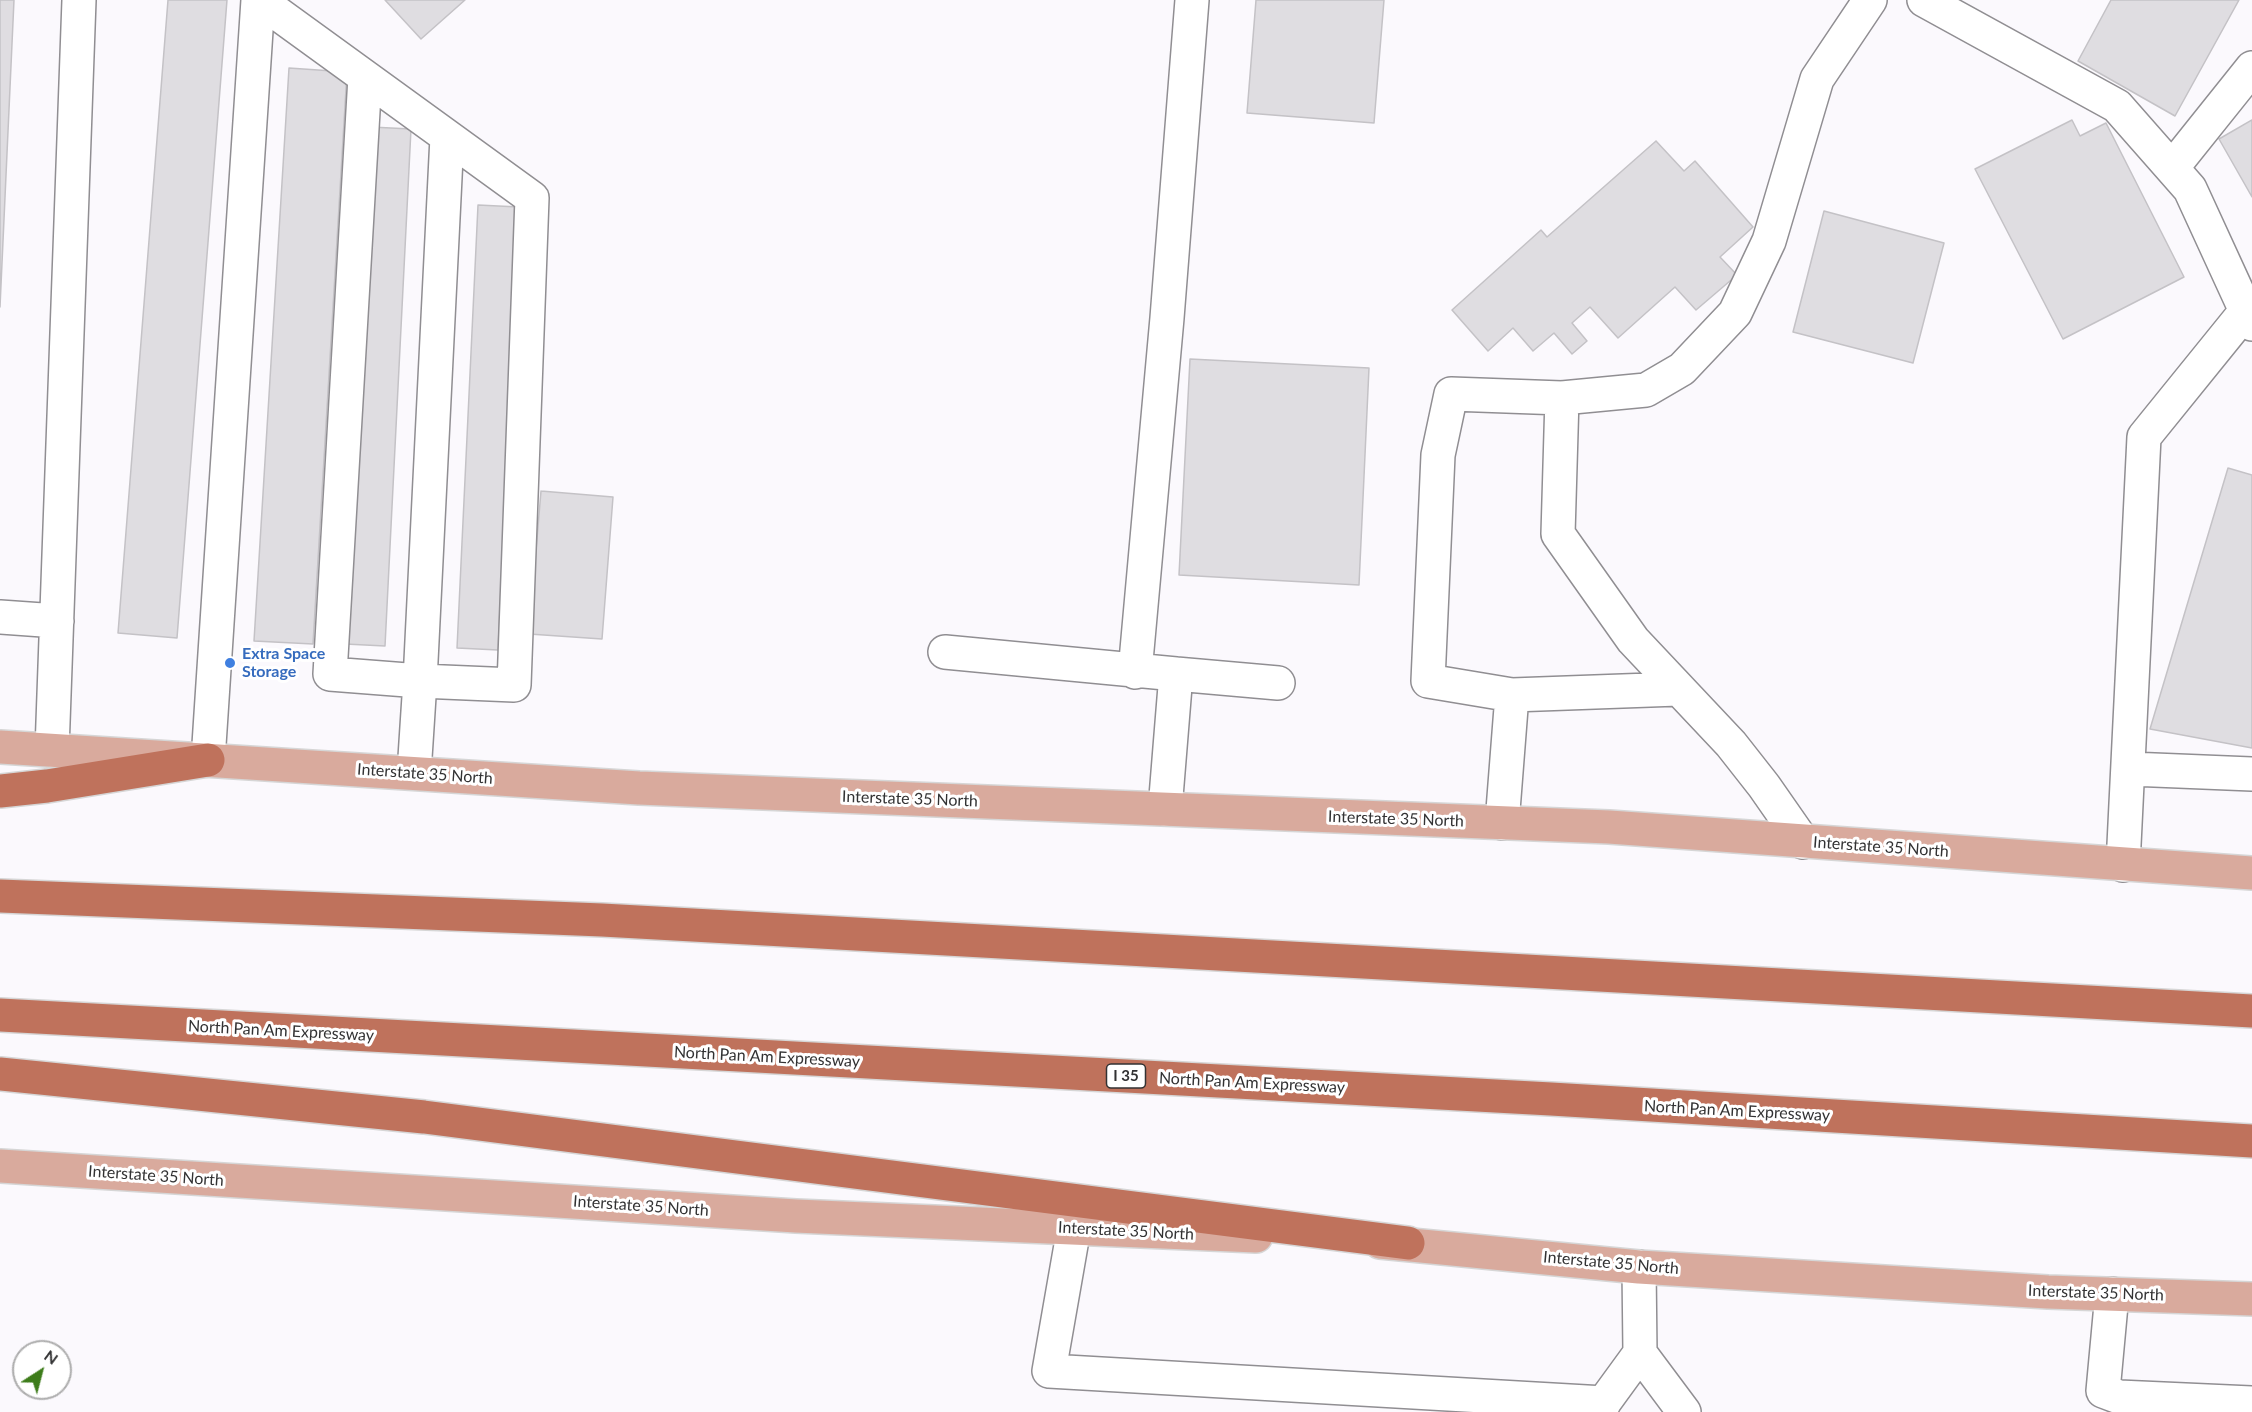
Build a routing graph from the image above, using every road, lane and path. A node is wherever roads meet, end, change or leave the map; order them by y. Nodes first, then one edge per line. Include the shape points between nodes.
1 (79, 0) edge
2 (258, 0) edge
3 (1192, 0) edge
4 (1870, 0) edge
5 (1924, 0) edge
6 (2252, 68) edge
7 (365, 77) junction
8 (447, 137) junction
9 (2172, 168) junction
10 (2249, 318) edge
11 (1562, 398) junction
12 (0, 617) edge
13 (57, 621) junction
14 (945, 652) dead end
15 (1135, 672) junction
16 (1176, 674) junction
17 (420, 681) junction
18 (1278, 683) dead end
19 (1678, 688) junction
20 (1512, 695) junction
21 (0, 747) edge
22 (52, 750) junction
23 (208, 760) junction
24 (2130, 769) junction
25 (414, 773) junction
26 (2252, 774) edge
27 (0, 790) edge
28 (1165, 809) junction
29 (1502, 823) junction
30 (1803, 842) junction
31 (2123, 865) junction
32 (2252, 873) edge
33 (0, 896) edge
34 (2252, 1011) edge
35 (0, 1015) edge
36 (0, 1074) edge
37 (2252, 1141) edge
38 (0, 1167) edge
39 (1074, 1228) junction
40 (1408, 1243) junction
41 (1639, 1267) junction
42 (2112, 1294) junction
43 (2252, 1299) edge
44 (1640, 1353) junction
45 (2252, 1403) edge
46 (1601, 1408) edge
47 (1684, 1412) edge

1 - 13 lane
2 - 7 lane
2 - 23 lane
3 - 15 lane
4 - 11 lane via 1817,79 1769,242 1736,313 1682,369 1646,390
5 - 9 lane via 2117,106
6 - 9 lane
7 - 8 lane
7 - 17 lane via 330,674
8 - 17 lane
8 - 17 lane via 532,198 514,685
9 - 10 lane via 2190,189
10 - 24 lane via 2144,437
11 - 19 lane via 1558,534 1633,640
11 - 20 lane via 1451,394 1438,455 1428,681
12 - 13 lane
13 - 22 lane
14 - 15 lane
15 - 16 lane
16 - 18 lane
16 - 28 lane
17 - 25 lane
19 - 20 lane
19 - 30 lane via 1751,769
20 - 29 lane
21 - 22 main road, Interstate 35 North
22 - 23 main road, Interstate 35 North
23 - 25 main road, Interstate 35 North
23 - 27 highway
24 - 26 lane
24 - 31 lane
25 - 28 main road, Interstate 35 North via 651,789
28 - 29 main road, Interstate 35 North
29 - 30 main road, Interstate 35 North via 1609,826
30 - 31 main road, Interstate 35 North
31 - 32 main road, Interstate 35 North
33 - 34 highway via 602,920
35 - 37 highway, North Pan Am Expressway / I 35
36 - 40 highway via 424,1117
38 - 39 main road, Interstate 35 North via 796,1216
39 - 40 main road, Interstate 35 North
39 - 46 lane via 1049,1371
40 - 41 main road, Interstate 35 North
41 - 42 main road, Interstate 35 North
41 - 44 lane
42 - 43 main road, Interstate 35 North
42 - 45 lane via 2103,1390 2119,1397
44 - 46 lane
44 - 47 lane

